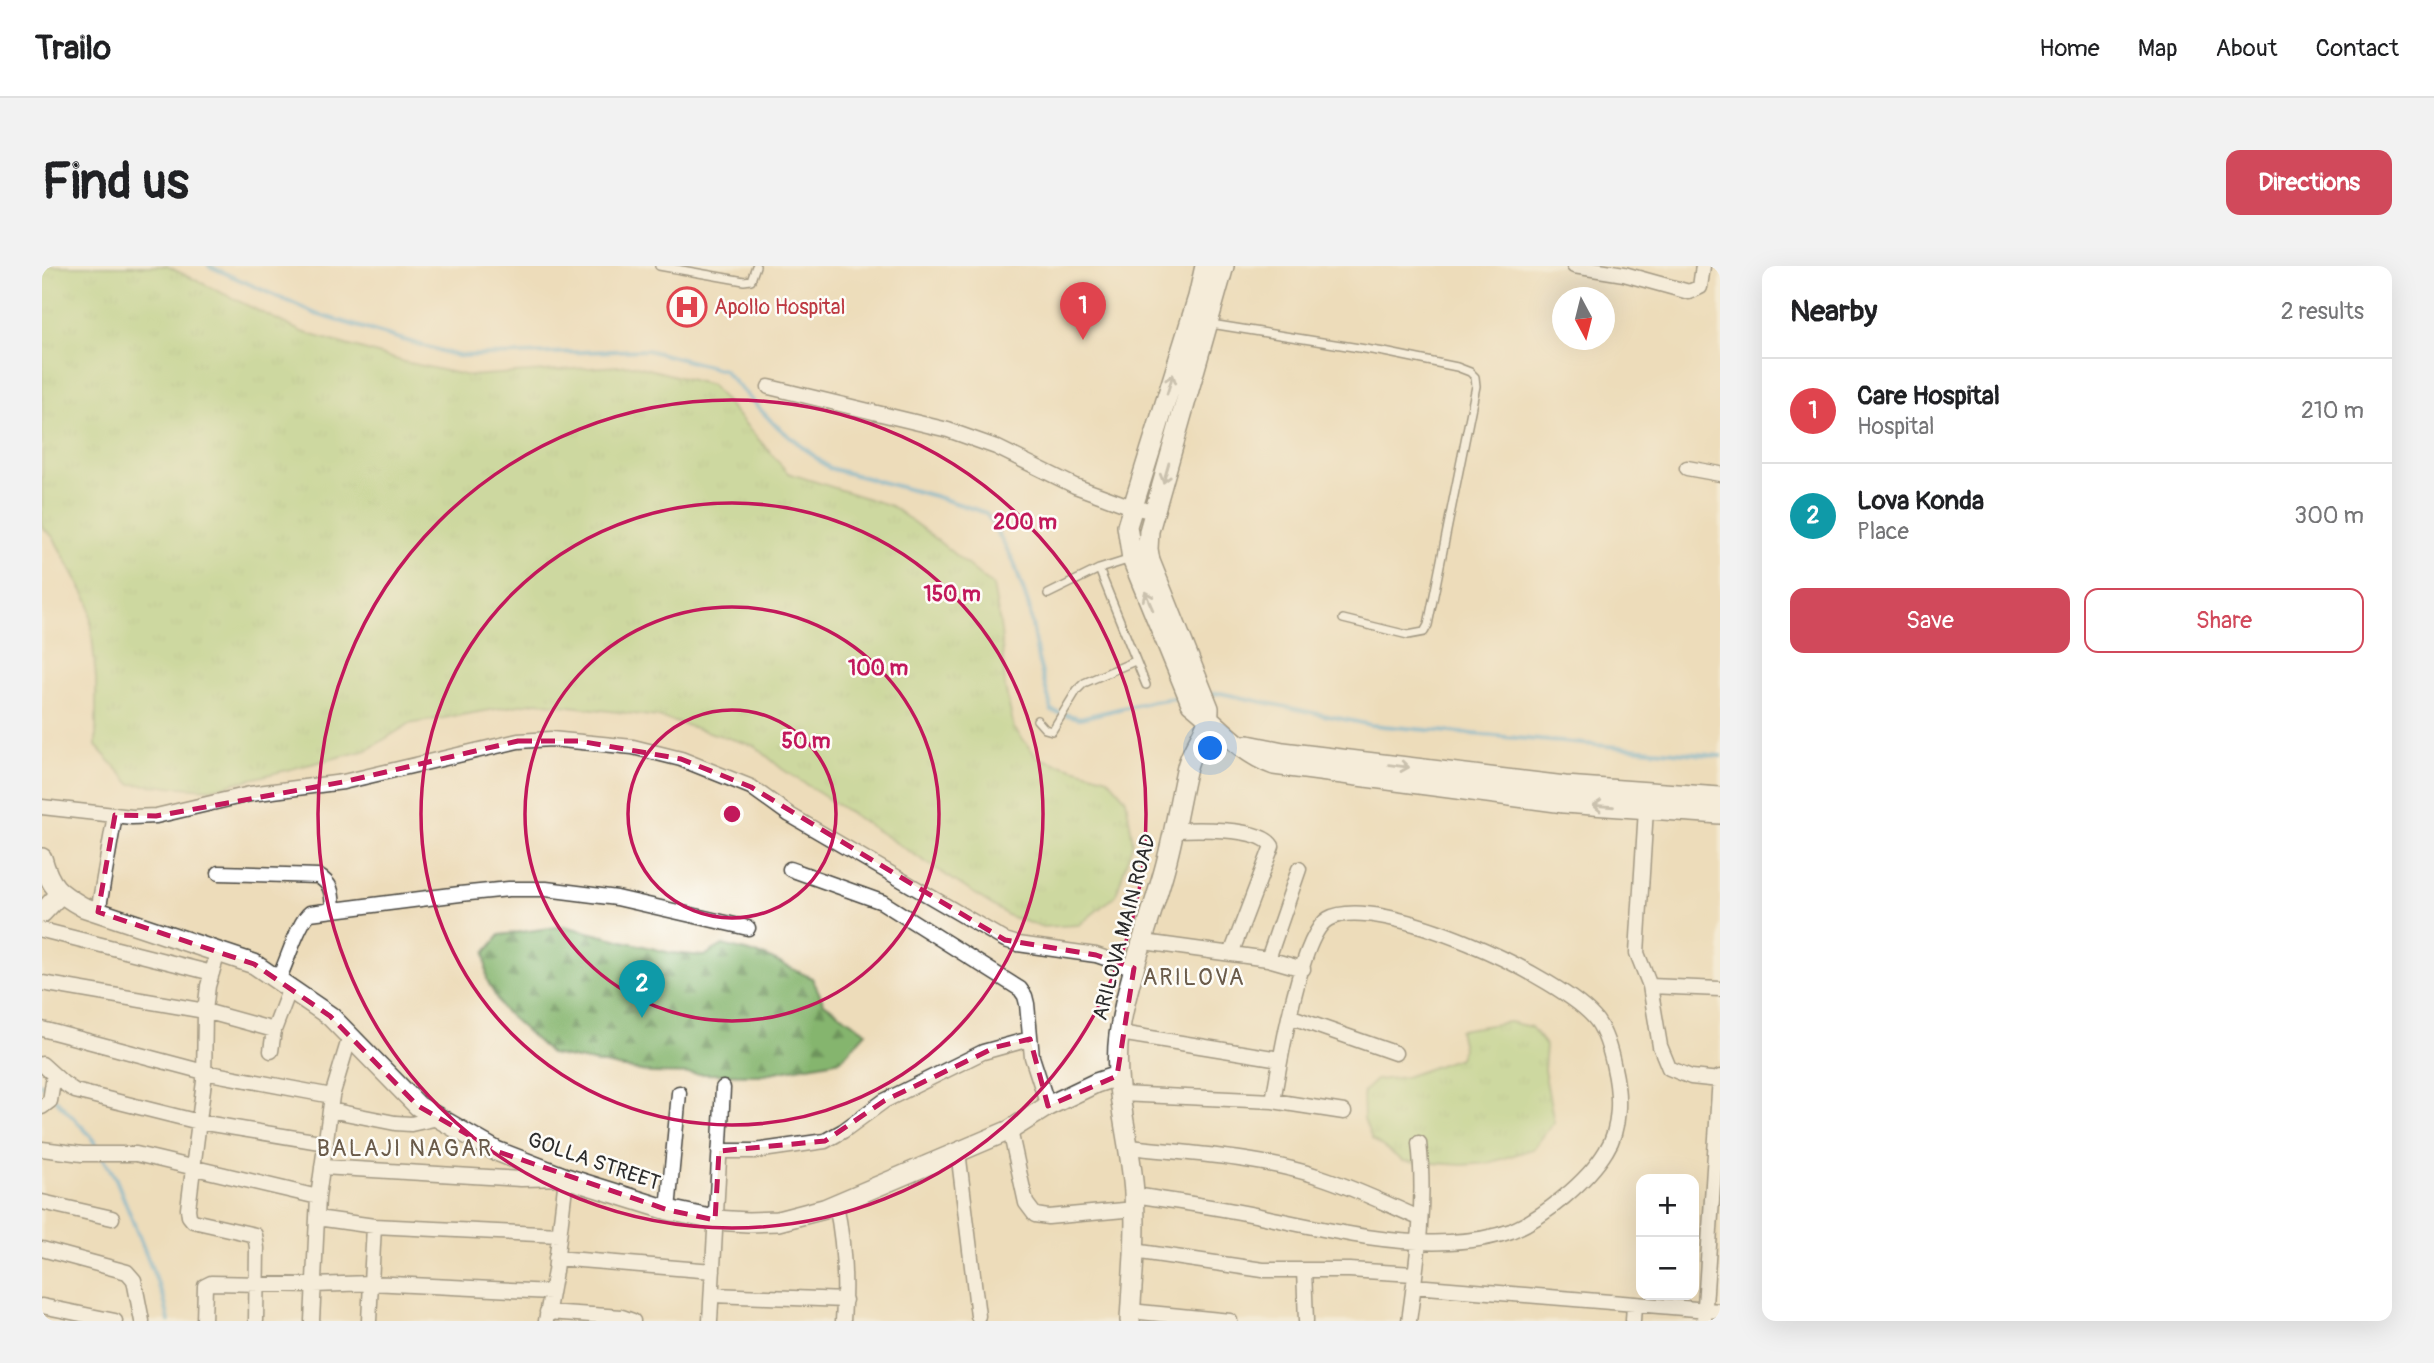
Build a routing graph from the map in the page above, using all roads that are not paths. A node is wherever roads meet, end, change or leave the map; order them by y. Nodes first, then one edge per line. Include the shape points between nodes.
1 (659, 266) edge
2 (756, 266) edge
3 (1205, 266) edge
4 (1224, 266) edge
5 (1574, 266) edge
6 (1703, 266) edge
7 (1209, 324) junction
8 (769, 387) dead end
9 (1687, 468) dead end
10 (1720, 474) edge
11 (1132, 507) junction
12 (1155, 512) junction
13 (1132, 559) junction
14 (1099, 569) junction
15 (1048, 594) dead end
16 (1343, 619) dead end
17 (1135, 660) junction
18 (1146, 685) dead end
19 (1198, 699) junction
20 (1037, 720) dead end
21 (1239, 744) junction
22 (1720, 797) edge
23 (42, 807) edge
24 (1646, 809) junction
25 (1720, 814) edge
26 (115, 815) junction
27 (1174, 830) junction
28 (42, 858) edge
29 (790, 869) dead end
30 (1299, 869) dead end
31 (219, 873) dead end
32 (60, 894) junction
33 (333, 908) junction
34 (42, 912) edge
35 (98, 912) junction
36 (748, 928) dead end
37 (42, 930) edge
38 (1144, 942) junction
39 (218, 952) junction
40 (1231, 954) junction
41 (1268, 960) junction
42 (1135, 968) junction
43 (1303, 968) junction
44 (212, 973) junction
45 (42, 983) edge
46 (284, 984) junction
47 (1650, 985) junction
48 (1720, 989) edge
49 (205, 1011) junction
50 (1289, 1017) junction
51 (42, 1029) edge
52 (274, 1030) junction
53 (1120, 1033) junction
54 (350, 1036) junction
55 (1030, 1039) junction
56 (271, 1051) dead end
57 (1395, 1053) dead end
58 (1280, 1059) junction
59 (42, 1064) edge
60 (204, 1072) junction
61 (54, 1079) junction
62 (1720, 1079) edge
63 (1119, 1085) junction
64 (723, 1088) dead end
65 (679, 1093) dead end
66 (1273, 1101) junction
67 (331, 1103) junction
68 (46, 1104) edge
69 (1048, 1106) junction
70 (1344, 1112) dead end
71 (438, 1118) junction
72 (199, 1122) junction
73 (1718, 1123) edge
74 (1010, 1130) junction
75 (326, 1143) junction
76 (1419, 1143) dead end
77 (1130, 1147) junction
78 (42, 1149) edge
79 (719, 1151) junction
80 (958, 1151) junction
81 (322, 1167) junction
82 (194, 1168) junction
83 (566, 1178) junction
84 (318, 1197) junction
85 (42, 1202) edge
86 (1135, 1202) junction
87 (836, 1204) junction
88 (668, 1210) junction
89 (112, 1218) dead end
90 (317, 1218) junction
91 (1419, 1218) junction
92 (715, 1220) junction
93 (374, 1226) junction
94 (559, 1235) junction
95 (1418, 1242) junction
96 (42, 1249) edge
97 (1134, 1251) junction
98 (556, 1258) junction
99 (1304, 1270) junction
100 (713, 1271) junction
101 (1414, 1280) junction
102 (257, 1283) junction
103 (371, 1283) junction
104 (314, 1285) junction
105 (551, 1292) junction
106 (712, 1296) junction
107 (845, 1300) junction
108 (1634, 1304) junction
109 (42, 1306) edge
110 (1720, 1311) edge
111 (1704, 1315) edge
112 (978, 1316) dead end
113 (1130, 1316) edge
114 (546, 1317) edge
115 (115, 1321) edge
116 (142, 1321) edge
117 (204, 1321) edge
118 (256, 1321) edge
119 (312, 1321) edge
120 (369, 1321) edge
121 (633, 1321) edge
122 (710, 1321) edge
123 (843, 1321) edge
124 (1230, 1321) edge
125 (1306, 1321) edge
126 (1409, 1321) edge
127 (1633, 1321) edge

1 - 2 lane via 744,281 751,279
11 -> 3 street
4 - 7 street
5 - 6 street via 1689,292 1700,287
7 -> 12 street
7 - 16 lane via 1384,352 1457,367 1475,377 1428,625 1424,632 1408,635
8 - 11 street via 948,430
9 - 10 street
11 - 12 street
11 - 13 street via 1127,526
12 - 19 street via 1149,531 1150,561
13 - 14 lane
19 -> 13 street
14 - 15 lane
14 - 17 lane
17 - 18 lane
17 - 20 lane via 1084,683 1052,731
19 - 21 street via 1217,728
19 - 27 street, ARILOVA MAIN ROAD
21 -> 22 street via 1565,786
24 -> 21 street via 1564,803 1274,765
23 - 26 street
24 - 25 street
24 - 47 street via 1637,953
26 - 35 street
26 - 42 street via 156,816 250,794 343,782 518,741 551,739 633,747 681,759 751,787 1004,940 1096,954
27 - 38 street, ARILOVA MAIN ROAD
27 - 40 street via 1230,830 1262,838 1272,846
28 - 32 street
29 - 55 street via 882,902 1011,982 1025,996
30 - 41 street
31 - 33 street via 318,876 332,891
32 - 34 street
32 - 35 street, GOLLA STREET
33 - 36 street via 546,889 617,898
33 - 46 street via 310,912 304,918
35 - 39 street, GOLLA STREET
37 - 44 street
38 - 40 street
38 - 42 street, ARILOVA MAIN ROAD
39 - 44 street
39 - 46 street, GOLLA STREET via 254,964
40 - 41 street
41 - 43 street
42 - 53 street, ARILOVA MAIN ROAD
43 - 50 street
43 - 95 street via 1316,932 1326,920 1363,913 1402,920 1461,939 1567,995 1597,1020 1610,1050 1618,1087 1617,1121 1607,1150 1580,1182 1512,1231 1477,1240
44 - 49 street
45 - 49 street
46 - 52 street
46 - 54 street, GOLLA STREET
47 - 48 street
47 - 62 street via 1660,1046 1669,1068 1691,1077
49 - 52 street
49 - 60 street
50 - 57 street
50 - 58 street
51 - 60 street
52 - 56 street
53 - 58 street
53 - 63 street, ARILOVA MAIN ROAD
54 - 67 street
54 - 71 street, GOLLA STREET via 418,1106
55 - 69 street
55 - 79 street via 983,1052 884,1101 825,1141
58 - 66 street
59 - 61 street
60 - 67 street
60 - 72 street
61 - 68 street
61 - 72 street via 75,1091
62 - 73 street
63 - 66 street
63 - 69 street, GOLLA STREET via 1096,1083
63 - 77 street, ARILOVA MAIN ROAD
64 - 79 street
65 - 88 street
66 - 70 street
67 - 71 street via 395,1123
67 - 75 street
69 - 74 street, GOLLA STREET
71 - 83 street, GOLLA STREET via 496,1152
72 - 75 street
72 - 82 street
73 - 111 street
74 - 80 street, GOLLA STREET
74 - 86 street via 1026,1203 1035,1215 1048,1217
75 - 81 street
76 - 91 street
77 - 86 street, ARILOVA MAIN ROAD
77 - 91 street via 1290,1169 1321,1177
78 - 82 street via 135,1154
79 - 92 street
80 - 87 street, GOLLA STREET
80 - 112 street
81 - 83 street
81 - 84 street
82 - 84 street
82 - 102 street via 189,1216 193,1221 255,1235
83 - 88 street, GOLLA STREET
83 - 94 street
84 - 90 street
85 - 89 street
86 - 95 street via 1254,1215
86 - 97 street, ARILOVA MAIN ROAD
87 - 92 street, GOLLA STREET via 778,1221
87 - 107 street
88 - 92 street, GOLLA STREET
90 - 93 street
90 - 104 street
91 - 95 street
92 - 100 street
93 - 94 street
93 - 103 street
94 - 98 street
95 - 101 street
96 - 116 street via 127,1272 134,1280
97 - 99 street via 1262,1270
97 - 113 street, ARILOVA MAIN ROAD
98 - 100 street
98 - 105 street
99 - 101 street via 1349,1270
99 - 125 street
100 - 106 street
101 - 108 street
101 - 126 street
102 - 104 street
102 - 117 street via 205,1286
102 - 118 street
103 - 104 street
103 - 105 street
103 - 120 street
104 - 119 street
105 - 114 street
106 - 107 street
106 - 122 street
107 - 123 street
108 - 111 street
108 - 127 street
109 - 115 street
110 - 111 street
113 - 124 street
114 - 121 street

